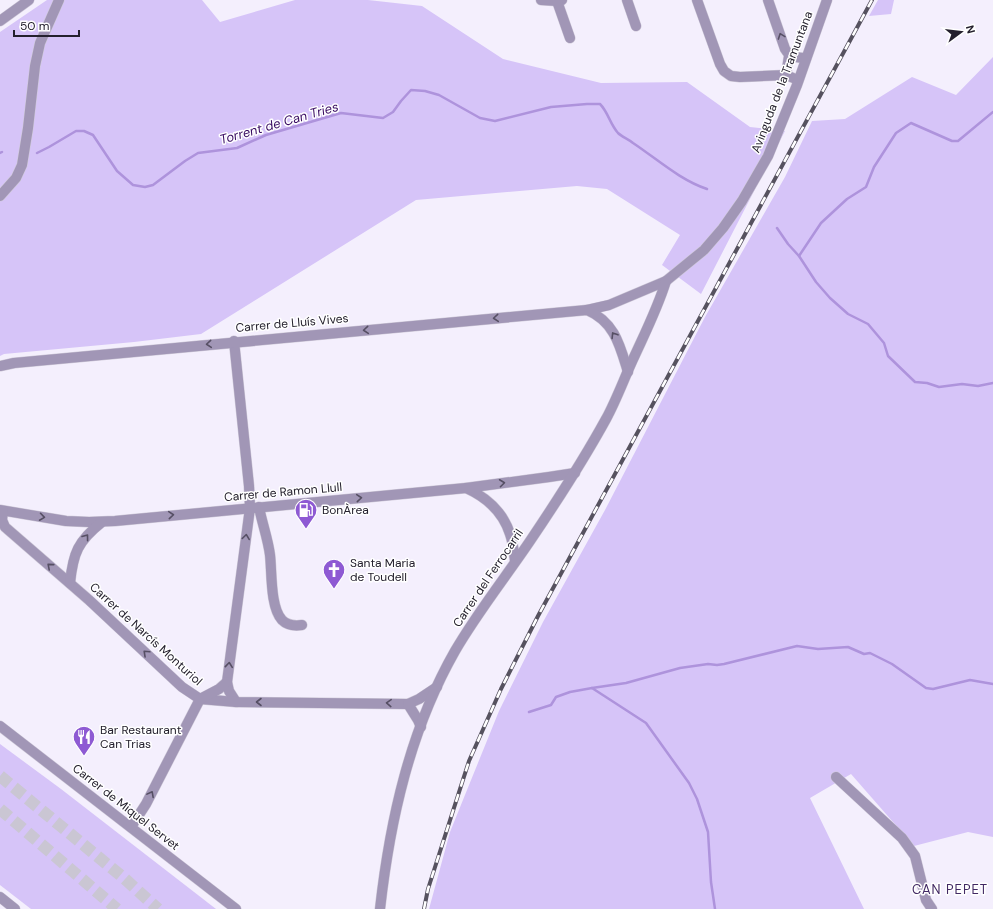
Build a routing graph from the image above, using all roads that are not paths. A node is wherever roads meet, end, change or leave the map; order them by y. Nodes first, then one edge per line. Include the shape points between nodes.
1 (30, 0) edge
2 (59, 0) edge
3 (541, 0) edge
4 (627, 0) edge
5 (697, 0) edge
6 (768, 0) edge
7 (827, 0) edge
8 (559, 1) edge
9 (0, 21) edge
10 (636, 26) dead end
11 (570, 38) dead end
12 (789, 56) junction
13 (806, 58) junction
14 (786, 75) junction
15 (798, 80) junction
16 (0, 196) edge
17 (666, 281) junction
18 (587, 310) junction
19 (234, 342) junction
20 (0, 366) edge
21 (628, 372) junction
22 (575, 473) junction
23 (549, 478) junction
24 (466, 488) junction
25 (562, 493) junction
26 (255, 507) junction
27 (2, 510) edge
28 (102, 522) junction
29 (515, 562) junction
30 (70, 583) junction
31 (302, 626) dead end
32 (227, 682) junction
33 (437, 687) junction
34 (200, 700) junction
35 (236, 702) junction
36 (408, 704) junction
37 (0, 726) edge
38 (421, 727) junction
39 (836, 777) dead end
40 (131, 827) junction
41 (0, 897) edge
42 (15, 909) edge
43 (236, 909) edge
44 (380, 909) edge
45 (932, 909) edge

1 - 9 street
2 - 16 street via 40,43 36,60 22,165 16,178
3 - 8 street
4 - 10 street
5 - 14 street via 724,71 731,76 740,77
12 -> 6 street
7 - 13 street, Avinguda de la Tramuntana
8 - 11 street
12 - 13 street
12 - 14 street
13 - 15 street, Avinguda de la Tramuntana
14 - 15 street
15 - 17 street, Avinguda de la Tramuntana via 768,156 742,202 704,250
17 - 18 street, Carrer de Lluís Vives via 609,305
17 - 21 street, Carrer del Ferrocarril
18 -> 19 street, Carrer de Lluís Vives
21 -> 18 street via 616,337 597,314
19 -> 20 street, Carrer de Lluís Vives via 19,362
19 - 26 street via 249,486
21 - 22 street, Carrer del Ferrocarril
22 - 23 street, Carrer de Ramon Llull
22 - 25 street, Carrer del Ferrocarril
24 -> 23 street, Carrer de Ramon Llull
23 - 25 street via 560,483
26 -> 24 street, Carrer de Ramon Llull
24 - 29 street via 480,494 502,517 511,535
25 - 29 street, Carrer del Ferrocarril
28 -> 26 street, Carrer de Ramon Llull
26 - 31 street via 270,554 276,607 282,621 291,626
32 -> 26 street
27 -> 28 street, Carrer de Ramon Llull via 66,520
30 -> 27 street, Carrer de Narcís Monturiol via 5,527
30 -> 28 street via 75,553 91,530
29 - 33 street, Carrer del Ferrocarril via 454,652
34 -> 30 street, Carrer de Narcís Monturiol via 182,687
32 - 34 street
32 - 35 street
33 - 36 street
33 - 38 street, Carrer del Ferrocarril
34 - 35 street, Carrer de Narcís Monturiol
40 -> 34 street via 146,804
36 -> 35 street, Carrer de Narcís Monturiol
36 - 38 street
37 - 40 street, Carrer de Miquel Servet
38 - 44 street, Carrer del Ferrocarril via 395,814
39 - 45 street via 902,838 915,856 926,900
40 - 43 street, Carrer de Miquel Servet
41 - 42 street

